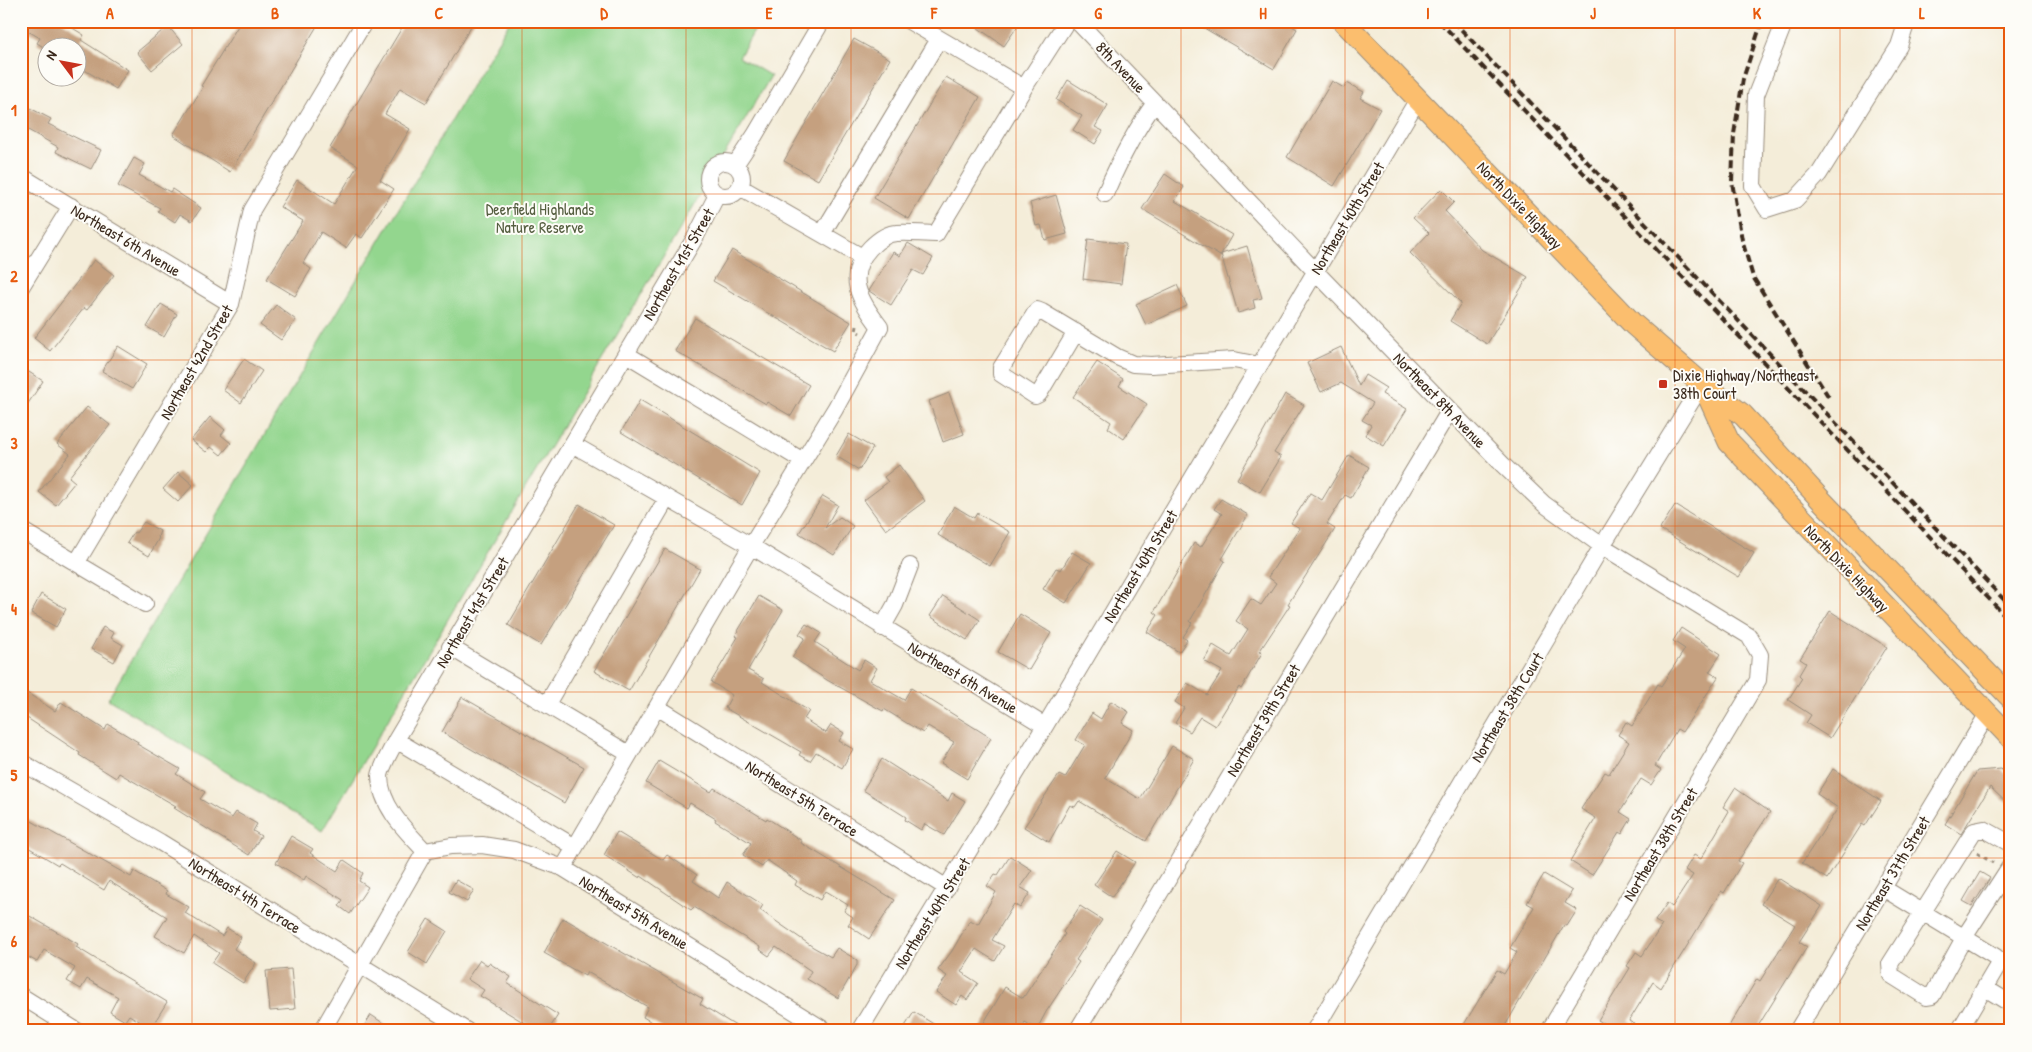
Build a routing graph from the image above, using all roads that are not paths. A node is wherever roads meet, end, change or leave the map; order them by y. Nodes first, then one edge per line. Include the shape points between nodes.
1 (365, 21) edge
2 (822, 21) edge
3 (909, 21) edge
4 (1067, 21) edge
5 (1077, 21) edge
6 (1344, 21) edge
7 (1785, 21) edge
8 (1907, 21) edge
9 (939, 39) junction
10 (1024, 88) junction
11 (1418, 99) junction
12 (1155, 103) junction
13 (735, 165) junction
14 (21, 176) edge
15 (740, 187) junction
16 (717, 194) junction
17 (1105, 194) dead end
18 (71, 206) junction
19 (822, 234) junction
20 (862, 257) junction
21 (1315, 271) junction
22 (21, 287) edge
23 (231, 304) junction
24 (1076, 332) junction
25 (626, 354) junction
26 (1259, 365) junction
27 (1702, 384) junction
28 (1450, 410) junction
29 (572, 444) junction
30 (803, 461) junction
31 (667, 498) junction
32 (21, 530) edge
33 (751, 546) junction
34 (1602, 546) junction
35 (77, 562) junction
36 (910, 566) dead end
37 (145, 604) dead end
38 (882, 628) junction
39 (450, 647) junction
40 (1760, 654) joint
41 (2011, 698) edge
42 (547, 704) junction
43 (657, 707) junction
44 (1987, 715) junction
45 (1045, 726) junction
46 (2011, 738) edge
47 (396, 740) junction
48 (630, 754) junction
49 (21, 762) edge
50 (2011, 844) edge
51 (575, 846) junction
52 (425, 851) junction
53 (563, 868) junction
54 (2008, 868) edge
55 (947, 888) junction
56 (1883, 888) junction
57 (1923, 912) junction
58 (1965, 936) junction
59 (361, 966) junction
60 (1985, 988) junction
61 (21, 996) edge
62 (2011, 1004) edge
63 (77, 1031) edge
64 (322, 1031) edge
65 (467, 1031) edge
66 (826, 1031) edge
67 (859, 1031) edge
68 (1077, 1031) edge
69 (1314, 1031) edge
70 (1549, 1031) edge
71 (1797, 1031) edge
72 (1959, 1031) edge

1 - 23 street, Northeast 42nd Street via 252,210
2 - 13 street
3 - 9 street
4 - 10 street
5 - 12 street, 8th Avenue
6 - 11 main road, North Dixie Highway
7 - 8 street via 1756,95 1753,186 1767,209 1794,200 1819,174 1899,46
9 - 10 street
9 - 19 street
10 - 20 street via 936,234 895,232 877,241
11 - 21 street, Northeast 40th Street
11 - 27 main road, North Dixie Highway via 1633,324
12 - 17 street, 8th Avenue via 1120,160
12 - 21 street, Northeast 8th Avenue
13 - 15 street via 741,175
13 - 16 street via 722,162 710,170 708,184
14 - 18 street, Northeast 6th Avenue
15 - 16 street via 730,195
15 - 19 street
16 - 25 street, Northeast 41st Street via 696,236
18 - 22 street
18 - 23 street, Northeast 6th Avenue
19 - 20 street
20 - 30 street via 855,282 865,308 880,327
21 - 26 street, Northeast 40th Street
21 - 28 street, Northeast 8th Avenue
23 - 35 street, Northeast 42nd Street
24 - 24 street via 1036,310 1001,368 1001,374 1035,396 1039,394
24 - 26 street via 1133,364 1234,360
25 - 29 street, Northeast 41st Street
25 - 30 street
26 - 45 street, Northeast 40th Street
27 - 34 street, Northeast 38th Court
27 - 41 main road, North Dixie Highway via 1743,415
27 - 44 main road, North Dixie Highway via 1729,442
28 - 34 street, Northeast 8th Avenue via 1544,504
28 - 68 street, Northeast 39th Street
29 - 31 street, Northeast 6th Avenue
29 - 39 street, Northeast 41st Street
30 - 33 street
31 - 33 street, Northeast 6th Avenue
31 - 42 street
32 - 35 street
33 - 38 street, Northeast 6th Avenue
33 - 43 street
34 - 40 street, Northeast 8th Avenue via 1749,636
34 - 69 street, Northeast 38th Court
35 - 37 street
36 - 38 street
38 - 45 street, Northeast 6th Avenue
39 - 42 street
39 - 47 street, Northeast 41st Street
40 - 70 street, Northeast 38th Street via 1758,680
42 - 48 street
43 - 48 street
43 - 55 street, Northeast 5th Terrace
44 - 46 main road, North Dixie Highway
44 - 56 street, Northeast 37th Street
45 - 55 street, Northeast 40th Street
47 - 51 street
47 - 52 street, Northeast 41st Street via 380,775 384,795 398,822
48 - 51 street
49 - 59 street, Northeast 4th Terrace via 160,842
50 - 57 street via 1984,828 1974,831
51 - 53 street
52 - 53 street, Northeast 5th Avenue via 482,845 514,850
52 - 59 street
53 - 66 street, Northeast 5th Avenue
54 - 58 street
55 - 67 street, Northeast 40th Street
56 - 57 street
56 - 71 street, Northeast 37th Street
57 - 58 street
57 - 58 street via 1890,964 1891,975 1926,997 1932,996
58 - 60 street via 1996,957 1998,965
59 - 64 street
59 - 65 street, Northeast 4th Terrace
60 - 62 street
60 - 72 street
61 - 63 street

